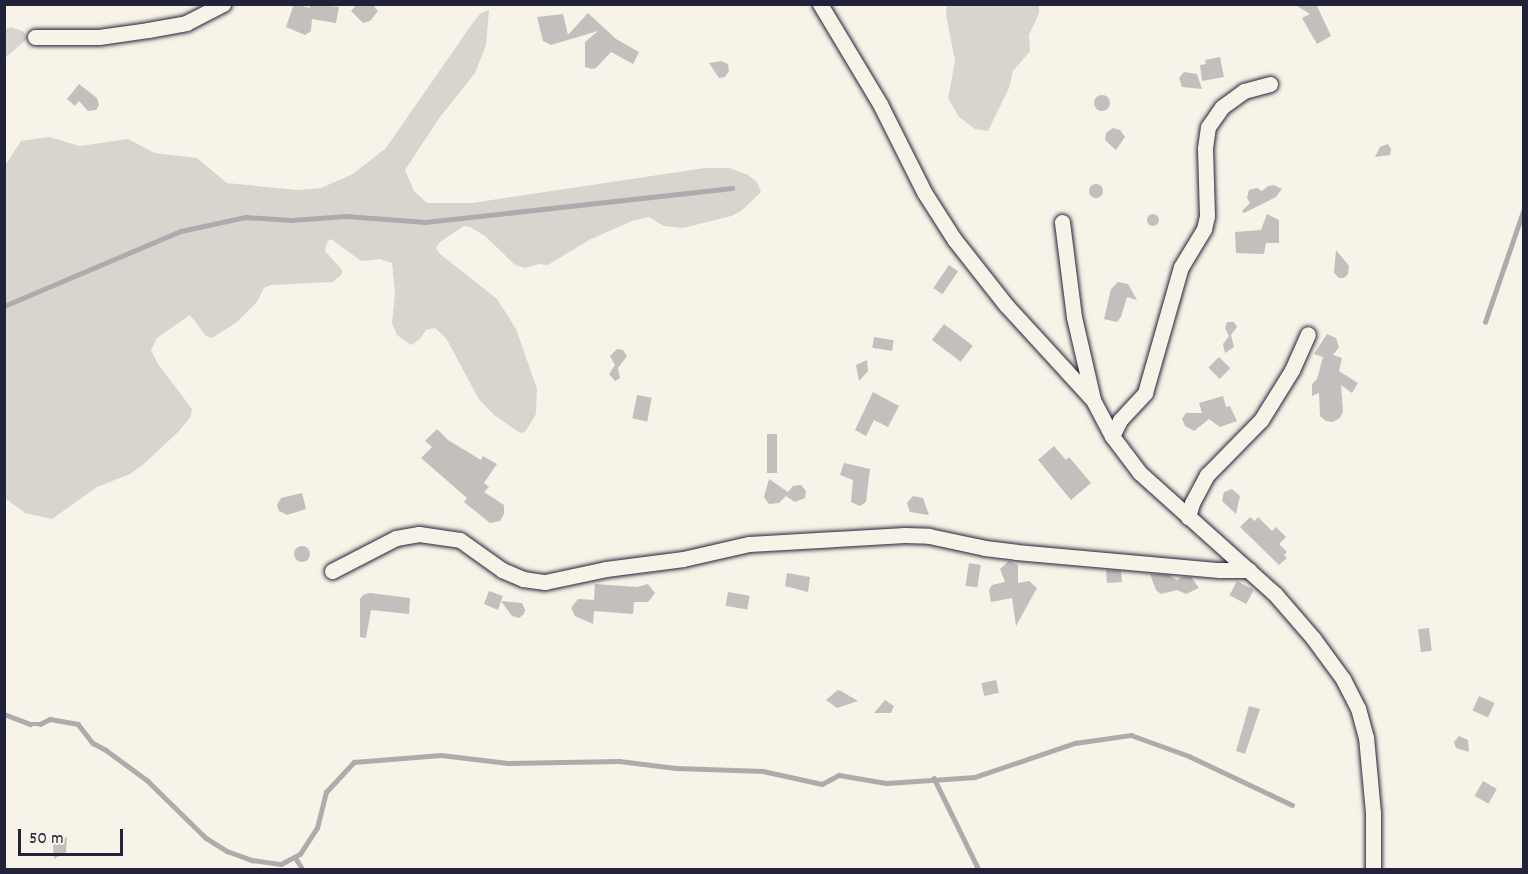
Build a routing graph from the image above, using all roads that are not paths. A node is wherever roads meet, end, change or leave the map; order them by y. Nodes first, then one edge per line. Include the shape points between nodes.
1 (223, 4) edge
2 (820, 4) edge
3 (35, 37) dead end
4 (1270, 84) dead end
5 (1062, 222) dead end
6 (1308, 334) dead end
7 (1093, 400) junction
8 (1112, 435) junction
9 (1188, 517) junction
10 (1249, 570) junction
11 (332, 571) dead end
12 (1373, 870) edge

1 - 3 street via 186,22 148,30 99,37
2 - 7 street via 954,239 1006,305
4 - 8 street via 1244,92 1222,107 1208,127 1204,229 1181,267 1145,393
5 - 7 street via 1074,317
6 - 9 street via 1292,370 1261,420 1207,475
7 - 8 street
8 - 9 street via 1140,473
9 - 10 street
10 - 11 street via 1006,551 905,535 749,544 545,582 523,579 502,570 460,540 418,534 396,538
10 - 12 street via 1313,638 1343,679 1358,708 1371,778

